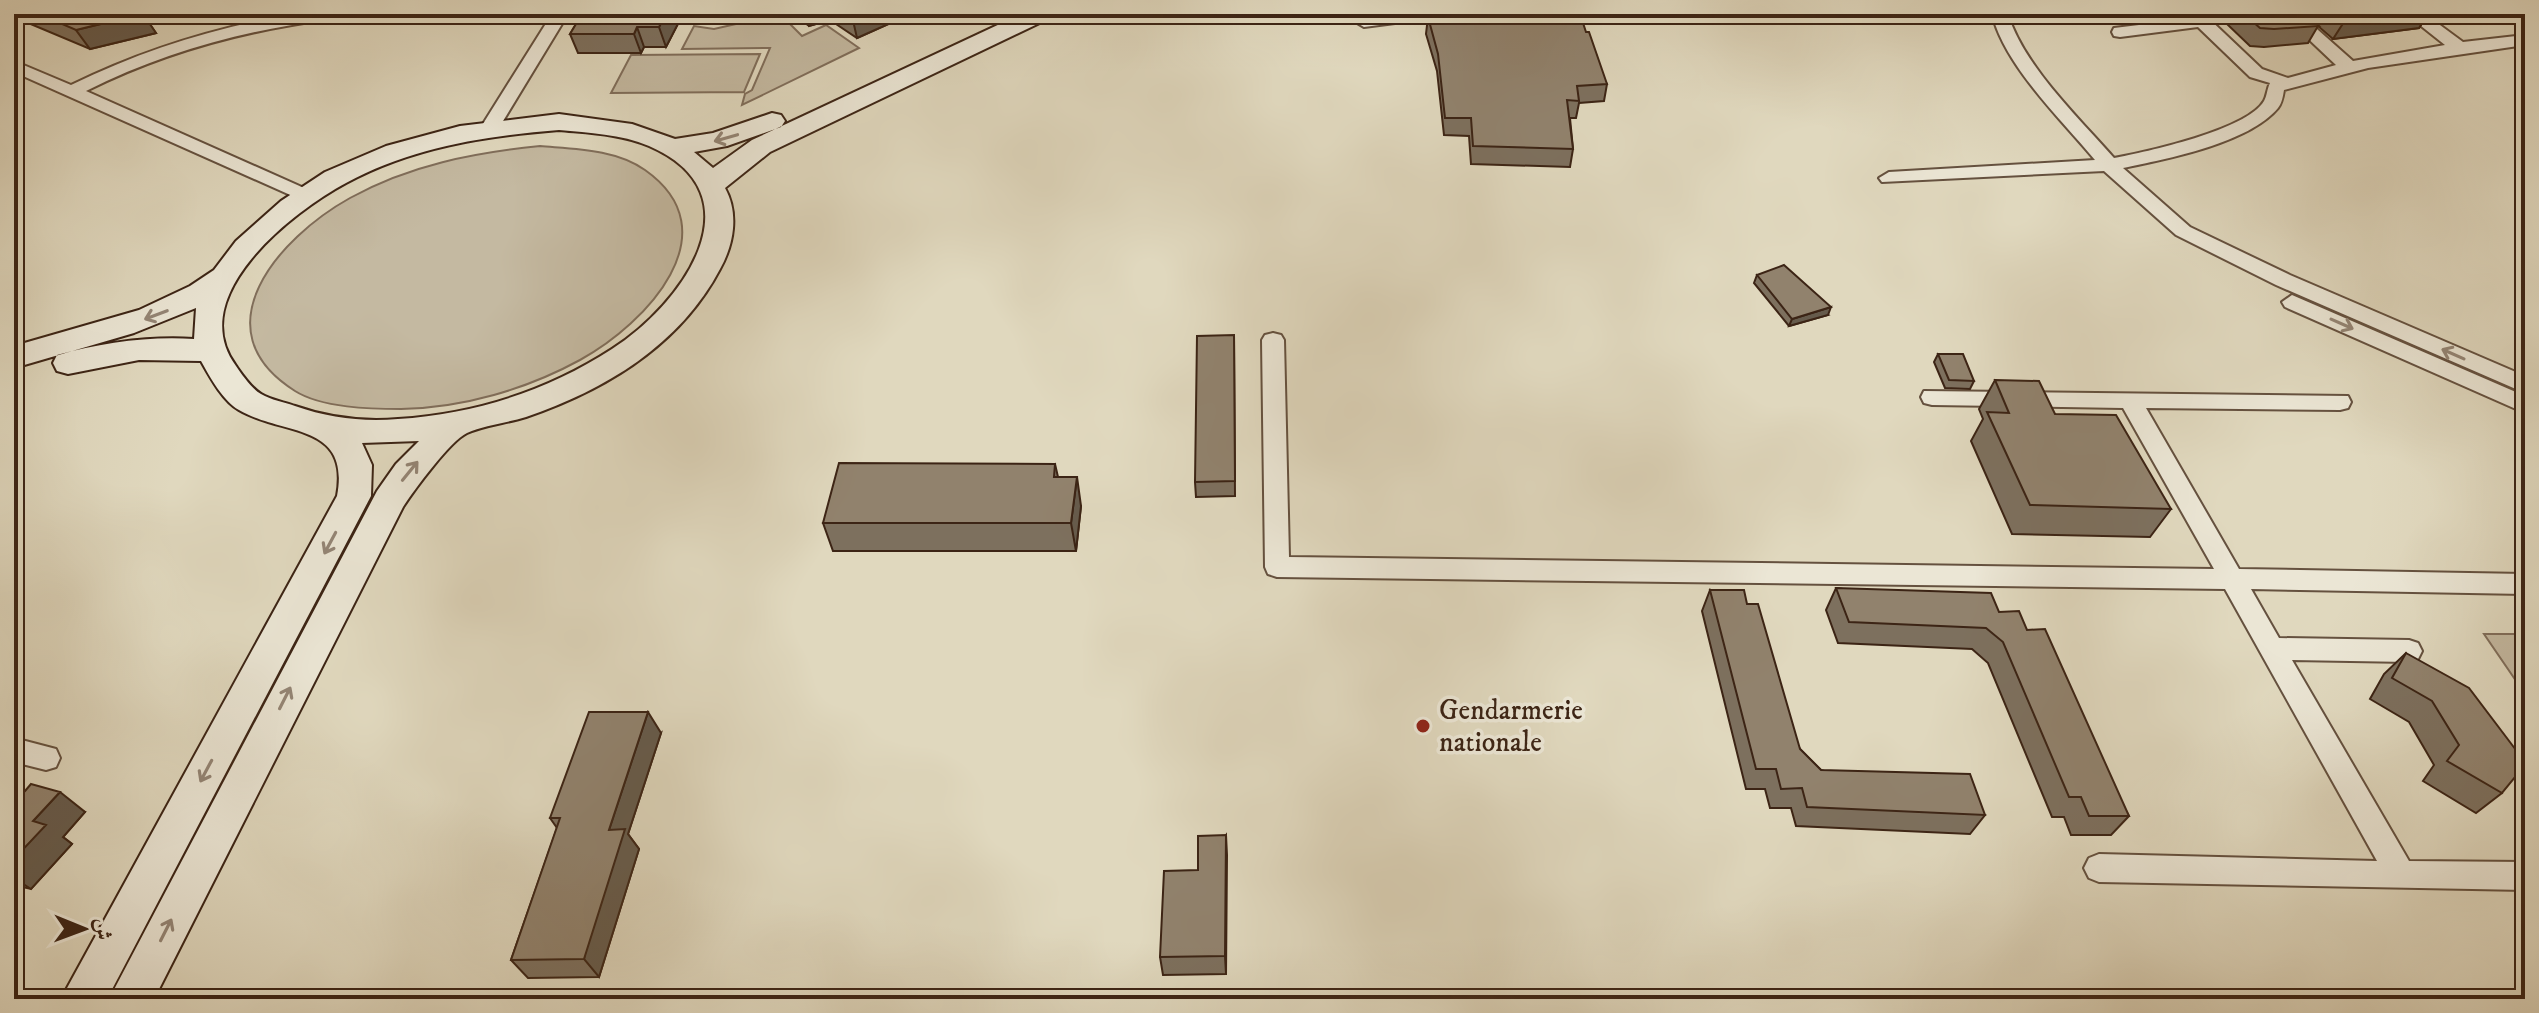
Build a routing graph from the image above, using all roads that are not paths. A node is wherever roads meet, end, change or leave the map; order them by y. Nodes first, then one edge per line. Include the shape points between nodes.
1 (329, 14) edge
2 (560, 14) edge
3 (1001, 14) edge
4 (1040, 14) edge
5 (1350, 14) edge
6 (1426, 14) edge
7 (2000, 14) edge
8 (2290, 14) edge
9 (2414, 14) edge
10 (2198, 18) edge
11 (2120, 32) dead end
12 (2525, 40) edge
13 (2460, 48) junction
14 (2347, 65) junction
15 (14, 66) edge
16 (2286, 83) junction
17 (71, 92) junction
18 (490, 127) junction
19 (671, 147) junction
20 (2109, 165) junction
21 (1889, 178) dead end
22 (711, 186) junction
23 (306, 196) junction
24 (224, 277) junction
25 (2277, 286) junction
26 (1273, 340) dead end
27 (210, 352) junction
28 (14, 357) edge
29 (14, 379) edge
30 (2525, 385) edge
31 (1932, 397) dead end
32 (2130, 400) junction
33 (2340, 402) dead end
34 (2525, 405) edge
35 (455, 424) junction
36 (325, 429) junction
37 (2232, 579) junction
38 (2525, 584) edge
39 (2272, 649) junction
40 (2409, 651) edge
41 (14, 750) edge
42 (46, 758) dead end
43 (2099, 868) dead end
44 (2401, 875) junction
45 (2525, 876) edge
46 (83, 999) edge
47 (131, 999) edge

1 - 17 street via 196,40
2 - 18 street
3 -> 19 main road via 764,125 718,140
4 - 22 main road via 761,146
5 - 6 street via 1364,22
7 - 20 street via 2031,72
8 - 14 street
9 - 13 street
10 - 11 street
10 - 16 street via 2256,73
12 - 13 street
13 - 14 street
14 - 16 street
15 - 17 street
16 - 20 street via 2276,87 2272,104 2244,126 2162,154
17 - 23 street
18 - 19 main road via 559,122 606,127
18 - 23 main road via 394,152
19 - 22 main road
20 - 21 street
20 - 25 street via 2183,231
22 - 35 main road via 719,207 715,254 684,305 658,331 575,384 501,413
23 - 24 main road via 258,234
24 - 27 main road via 209,315
24 -> 28 main road via 161,313
30 -> 25 street
25 -> 34 street
26 - 37 street via 1277,567
27 - 29 main road via 128,350
27 - 36 main road via 248,401
31 - 32 street
32 - 33 street
32 - 37 street
35 - 36 main road via 410,431
47 -> 35 main road via 389,500
36 -> 46 main road via 354,456 354,496
37 - 38 street
37 - 39 street
39 - 40 street
39 - 44 street
41 - 42 street
43 - 44 street
44 - 45 street

